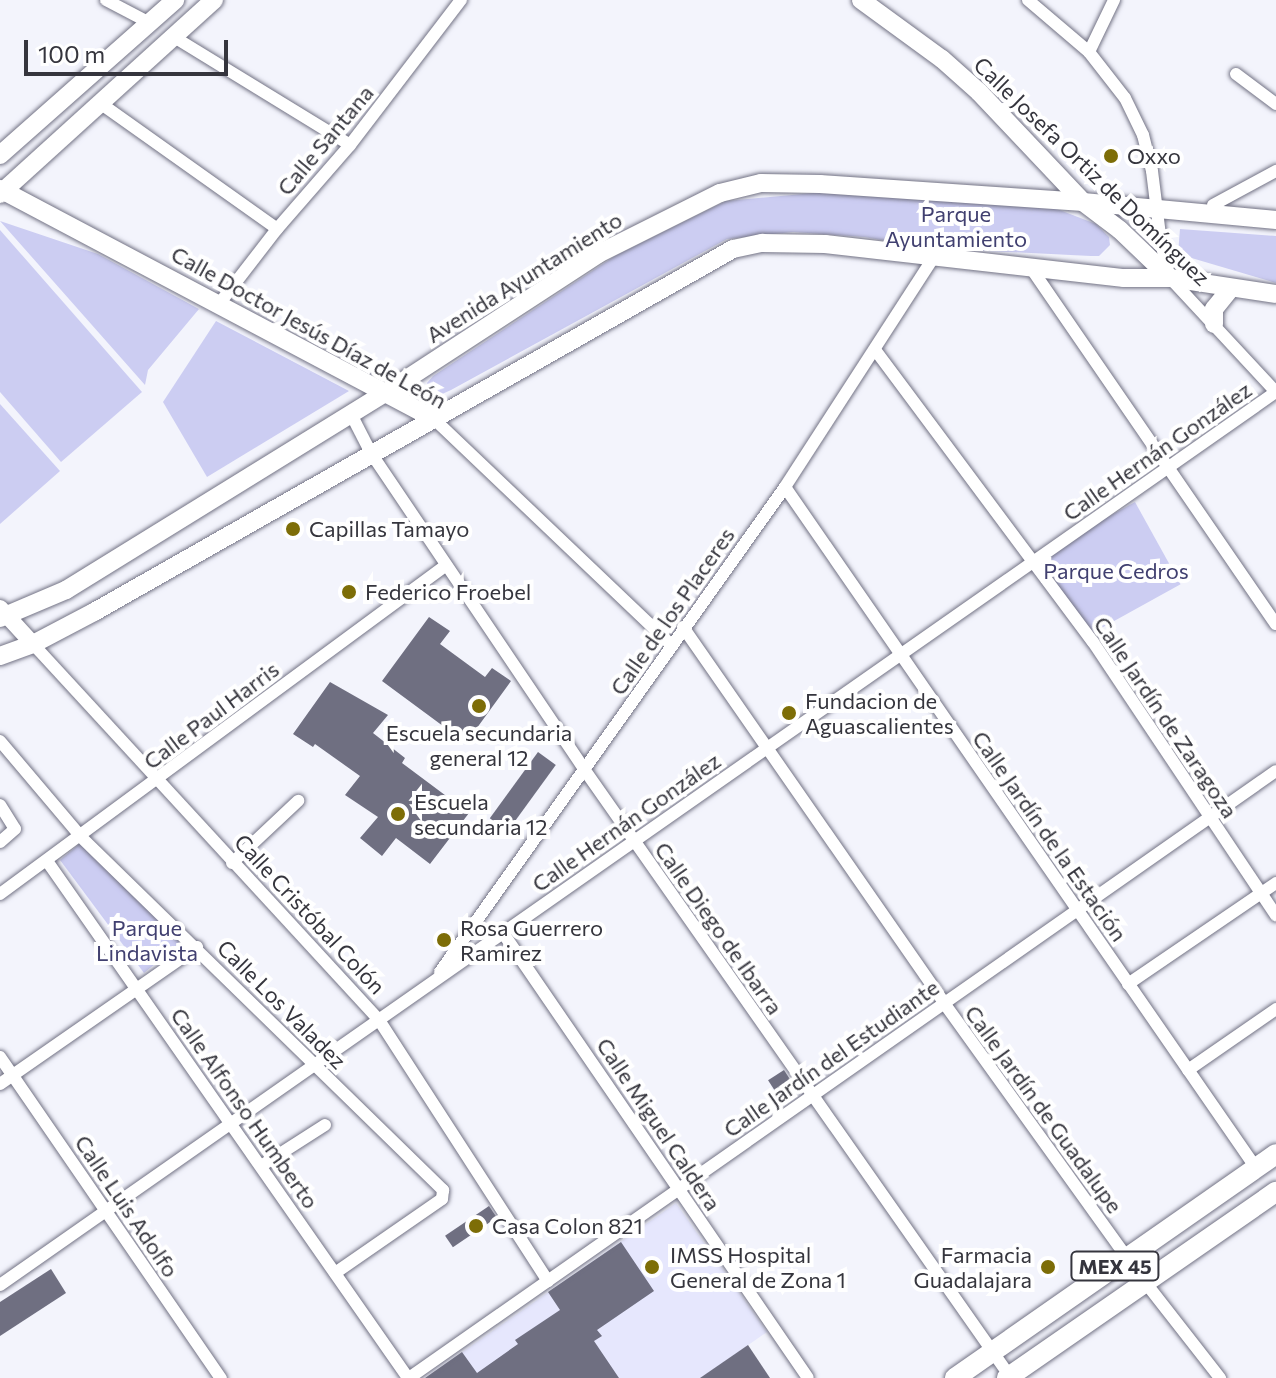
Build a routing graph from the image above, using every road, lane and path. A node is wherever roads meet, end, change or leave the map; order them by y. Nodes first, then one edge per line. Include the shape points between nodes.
1 (106, 0) edge
2 (175, 0) edge
3 (214, 0) edge
4 (461, 0) edge
5 (861, 0) edge
6 (1028, 0) edge
7 (1114, 0) edge
8 (150, 23) junction
9 (174, 37) junction
10 (1089, 52) junction
11 (1236, 74) dead end
12 (100, 103) junction
13 (1276, 104) edge
14 (350, 145) junction
15 (0, 155) edge
16 (1276, 171) edge
17 (1, 191) edge
18 (1083, 202) junction
19 (1213, 205) dead end
20 (1157, 209) junction
21 (1276, 220) edge
22 (277, 229) junction
23 (934, 257) junction
24 (1031, 268) junction
25 (1170, 278) junction
26 (1230, 289) junction
27 (1276, 294) edge
28 (219, 304) junction
29 (1214, 324) junction
30 (876, 351) junction
31 (1276, 392) edge
32 (385, 393) junction
33 (351, 414) junction
34 (434, 419) junction
35 (371, 453) junction
36 (1170, 467) junction
37 (785, 487) junction
38 (1033, 562) junction
39 (445, 566) junction
40 (2, 614) edge
41 (1276, 624) edge
42 (683, 627) junction
43 (33, 644) junction
44 (672, 646) junction
45 (900, 654) junction
46 (0, 656) edge
47 (0, 741) edge
48 (767, 748) junction
49 (584, 769) junction
50 (1276, 771) edge
51 (158, 780) junction
52 (298, 801) dead end
53 (0, 805) edge
54 (1210, 817) junction
55 (81, 837) junction
56 (634, 841) junction
57 (0, 842) edge
58 (47, 861) junction
59 (232, 863) junction
60 (1276, 883) edge
61 (1262, 893) junction
62 (0, 894) edge
63 (1077, 910) junction
64 (1276, 915) edge
65 (503, 933) junction
66 (197, 947) junction
67 (434, 982) junction
68 (1128, 984) junction
69 (137, 989) junction
70 (944, 1003) junction
71 (1276, 1009) edge
72 (379, 1020) junction
73 (0, 1057) edge
74 (314, 1065) junction
75 (1188, 1070) junction
76 (13, 1075) junction
77 (0, 1084) edge
78 (813, 1096) junction
79 (231, 1123) junction
80 (325, 1125) dead end
81 (1276, 1154) edge
82 (261, 1166) junction
83 (1256, 1168) junction
84 (679, 1189) junction
85 (1276, 1192) edge
86 (106, 1211) junction
87 (1127, 1258) junction
88 (335, 1273) junction
89 (548, 1281) junction
90 (1145, 1282) junction
91 (0, 1285) edge
92 (992, 1352) junction
93 (1009, 1377) edge
94 (221, 1378) edge
95 (409, 1378) edge
96 (808, 1378) edge
97 (955, 1378) edge
98 (1220, 1378) edge

1 - 8 street
2 - 8 main road
3 - 9 main road
4 - 14 street, Calle Santana
5 - 18 main road, Calle Josefa Ortiz de Domínguez via 970,84
6 - 10 street
7 - 10 street
8 - 15 main road
9 - 12 main road
9 - 14 street
10 - 20 street via 1125,98 1143,135
11 - 13 street
12 - 17 main road
12 - 22 street
14 - 22 street, Calle Santana
16 - 19 street
17 - 28 main road, Calle Doctor Jesús Díaz de León
18 - 20 main road, Avenida Ayuntamiento
18 - 25 main road, Calle Josefa Ortiz de Domínguez
18 - 32 main road, Avenida Ayuntamiento via 820,184 761,183 720,193 598,254
20 - 21 main road, Avenida Ayuntamiento
20 - 25 street
22 - 28 street, Calle Santana
23 - 24 main road
23 - 30 street, Calle de los Placeres
23 - 34 main road via 825,244 762,243 733,249
24 - 25 main road
24 - 36 street
25 - 26 main road
25 - 29 street, Calle Josefa Ortiz de Domínguez
26 - 27 main road
26 - 29 main road via 1214,309
28 - 32 main road, Calle Doctor Jesús Díaz de León
29 - 31 street, Calle Josefa Ortiz de Domínguez
30 - 37 street, Calle de los Placeres
30 - 38 street, Calle Jardín de Zaragoza
31 - 36 street, Calle Hernán González
32 - 33 main road, Avenida Ayuntamiento
32 - 34 main road, Calle Doctor Jesús Díaz de León
33 - 35 street, Calle Diego de Ibarra
33 - 40 main road, Avenida Ayuntamiento via 66,590
34 - 35 main road
34 - 44 street, Calle Doctor Jesús Díaz de León
35 - 39 street, Calle Diego de Ibarra
35 - 43 main road
36 - 38 street, Calle Hernán González
36 - 41 street
37 - 42 street, Calle de los Placeres
37 - 45 street, Calle Jardín de la Estación
38 - 45 street, Calle Hernán González
38 - 54 street, Calle Jardín de Zaragoza
39 - 49 street, Calle Diego de Ibarra
39 - 51 street, Calle Paul Harris
40 - 43 street, Calle Cristóbal Colón
42 - 44 street, Calle de los Placeres
42 - 48 street, Calle Jardín de Guadalupe
43 - 46 main road
43 - 51 street, Calle Cristóbal Colón
44 - 49 street, Calle de los Placeres
45 - 48 street, Calle Hernán González
45 - 63 street, Calle Jardín de la Estación
47 - 55 street, Calle Los Valadez
48 - 56 street, Calle Hernán González
48 - 70 street, Calle Jardín de Guadalupe
49 - 56 street, Calle Diego de Ibarra
49 - 67 street, Calle de los Placeres
50 - 54 street, Calle Jardín del Estudiante
51 - 55 street, Calle Paul Harris
51 - 59 street, Calle Cristóbal Colón
52 - 59 street
53 - 57 street via 15,829
54 - 61 street, Calle Jardín de Zaragoza
54 - 63 street, Calle Jardín del Estudiante
55 - 58 street, Calle Paul Harris
55 - 66 street, Calle Los Valadez
56 - 65 street, Calle Hernán González
56 - 78 street, Calle Diego de Ibarra
58 - 62 street, Calle Paul Harris
58 - 69 street, Calle Alfonso Humberto
59 - 72 street, Calle Cristóbal Colón
60 - 61 street
61 - 64 street, Calle Jardín de Zaragoza
61 - 68 street
63 - 68 street, Calle Jardín de la Estación
63 - 70 street, Calle Jardín del Estudiante
65 - 67 street, Calle Hernán González
65 - 84 street, Calle Miguel Caldera
66 - 69 street
66 - 74 street, Calle Los Valadez
67 - 72 street, Calle Hernán González
68 - 75 street, Calle Jardín de la Estación
69 - 76 street
69 - 79 street, Calle Alfonso Humberto
70 - 78 street, Calle Jardín del Estudiante
70 - 87 street, Calle Jardín de Guadalupe
71 - 75 street
72 - 74 street, Calle Hernán González
72 - 89 street, Calle Cristóbal Colón
73 - 76 street, Calle Luis Adolfo
74 - 79 street, Calle Hernán González
74 - 88 street, Calle Los Valadez via 445,1195
75 - 83 street, Calle Jardín de la Estación
76 - 77 street
76 - 86 street, Calle Luis Adolfo
78 - 84 street, Calle Jardín del Estudiante
78 - 92 street, Calle Diego de Ibarra
79 - 82 street, Calle Alfonso Humberto
79 - 86 street, Calle Hernán González
80 - 82 street
81 - 83 main road, MEX 45
82 - 88 street, Calle Alfonso Humberto
83 - 87 main road, MEX 45
84 - 89 street, Calle Jardín del Estudiante
84 - 96 street, Calle Miguel Caldera
85 - 90 main road, MEX 45
86 - 91 street, Calle Hernán González
86 - 94 street, Calle Luis Adolfo
87 - 92 main road, MEX 45
88 - 95 street, Calle Alfonso Humberto
89 - 95 street, Calle Jardín del Estudiante
90 - 93 main road, MEX 45
90 - 98 street
92 - 93 street, Calle Diego de Ibarra
92 - 97 main road, MEX 45

